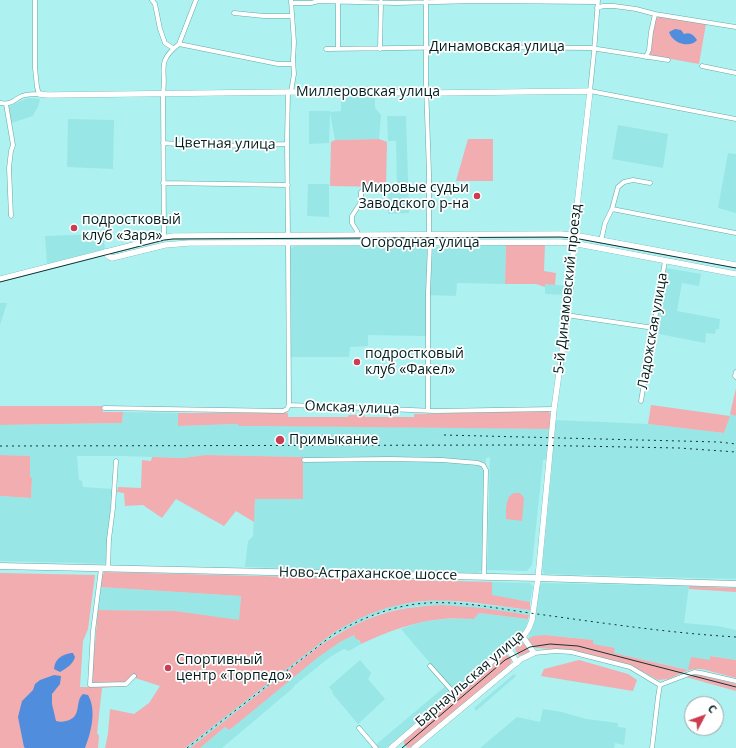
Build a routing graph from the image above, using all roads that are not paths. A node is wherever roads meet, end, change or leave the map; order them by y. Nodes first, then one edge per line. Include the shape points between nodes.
1 (35, 0) edge
2 (152, 0) edge
3 (196, 0) edge
4 (291, 1) edge
5 (426, 1) edge
6 (598, 1) edge
7 (338, 2) junction
8 (381, 2) junction
9 (597, 8) junction
10 (234, 13) dead end
11 (655, 14) junction
12 (292, 16) junction
13 (736, 26) edge
14 (179, 44) junction
15 (427, 47) junction
16 (173, 48) junction
17 (594, 48) junction
18 (338, 49) junction
19 (380, 49) junction
20 (326, 50) dead end
21 (646, 57) junction
22 (668, 60) dead end
23 (293, 64) junction
24 (702, 66) dead end
25 (736, 68) edge
26 (736, 73) edge
27 (590, 91) junction
28 (290, 92) junction
29 (426, 92) junction
30 (163, 93) junction
31 (39, 94) junction
32 (0, 103) edge
33 (6, 104) junction
34 (736, 119) edge
35 (163, 143) junction
36 (288, 144) junction
37 (163, 183) junction
38 (650, 183) dead end
39 (288, 185) junction
40 (361, 192) dead end
41 (612, 209) junction
42 (10, 216) dead end
43 (736, 233) edge
44 (357, 234) junction
45 (429, 234) junction
46 (288, 235) junction
47 (574, 235) junction
48 (164, 237) junction
49 (601, 241) junction
50 (288, 243) junction
51 (430, 243) junction
52 (574, 244) junction
53 (105, 252) junction
54 (665, 261) junction
55 (736, 265) edge
56 (736, 274) edge
57 (0, 279) edge
58 (566, 316) junction
59 (654, 328) junction
60 (736, 372) edge
61 (736, 376) edge
62 (641, 401) dead end
63 (289, 405) junction
64 (104, 408) dead end
65 (554, 409) junction
66 (428, 410) junction
67 (304, 460) dead end
68 (116, 461) dead end
69 (0, 566) edge
70 (101, 569) junction
71 (108, 569) junction
72 (484, 577) junction
73 (538, 578) junction
74 (736, 584) edge
75 (523, 637) junction
76 (508, 648) junction
77 (534, 653) junction
78 (517, 662) junction
79 (430, 666) dead end
80 (134, 676) dead end
81 (736, 681) edge
82 (660, 686) junction
83 (454, 694) junction
84 (359, 728) dead end
85 (376, 748) edge
86 (391, 748) edge
87 (414, 748) edge
88 (652, 748) edge

1 - 31 street via 35,68
2 - 16 street via 165,43
3 - 14 street
4 - 7 street
4 - 12 street
5 - 6 street
5 - 8 street
5 - 15 street
6 - 9 street, 5-й Динамовский проезд
7 - 8 street
7 - 18 street
8 - 19 street
9 - 11 street via 614,6
9 - 17 street, 5-й Динамовский проезд
10 - 12 street
11 - 13 street
11 - 21 street
12 - 23 street
14 - 16 street
14 - 23 street via 278,64
15 - 17 street, Динамовская улица
15 - 19 street, Динамовская улица
15 - 29 street
16 - 30 street via 163,63
17 - 21 street, Динамовская улица
17 - 27 street, 5-й Динамовский проезд
18 - 19 street, Динамовская улица
18 - 20 street, Динамовская улица
21 - 22 street, Динамовская улица
23 - 28 street via 294,74
24 - 26 street
25 - 26 street
27 - 29 street, Миллеровская улица
27 - 34 street, Миллеровская улица
27 - 47 street, 5-й Динамовский проезд
28 - 29 street, Миллеровская улица
28 - 30 street, Миллеровская улица
28 - 36 street
29 - 45 street
30 - 31 street, Миллеровская улица
30 - 35 street
31 - 33 street, Миллеровская улица via 22,96
32 - 33 street
33 - 42 street via 13,145 9,168
35 - 36 street, Цветная улица via 221,146
35 - 37 street
36 - 39 street
37 - 39 street
37 - 48 street
38 - 41 street via 634,180 624,182 618,187
39 - 46 street
40 - 44 street via 360,202 352,216
41 - 43 street
41 - 49 street via 605,223
44 - 45 street, Огородная улица
44 - 46 street, Огородная улица
45 - 47 street, Огородная улица
46 - 48 street, Огородная улица
47 - 49 street, Огородная улица
47 - 52 street, 5-й Динамовский проезд
48 - 53 street, Огородная улица
49 - 55 street, Огородная улица
50 - 51 street, Огородная улица
50 - 53 street, Огородная улица via 174,244 112,258
50 - 63 street
51 - 52 street, Огородная улица
51 - 66 street
52 - 54 street, Огородная улица
52 - 58 street, 5-й Динамовский проезд
53 - 57 street, Огородная улица
54 - 56 street, Огородная улица
54 - 59 street, Ладожская улица
58 - 59 street
58 - 65 street, 5-й Динамовский проезд
59 - 62 street, Ладожская улица
60 - 61 street
63 - 64 street, Омская улица via 283,411
63 - 66 street, Омская улица
65 - 66 street, Омская улица
65 - 73 street, 5-й Динамовский проезд
67 - 72 street via 442,460 483,465 486,470
68 - 71 street
69 - 70 main road, Ново-Астраханское шоссе
70 - 71 main road, Ново-Астраханское шоссе
70 - 80 street via 93,631 90,685 126,684
71 - 72 main road, Ново-Астраханское шоссе
72 - 73 main road, Ново-Астраханское шоссе
73 - 74 main road, Ново-Астраханское шоссе
73 - 75 street, Барнаульская улица via 532,620
75 - 76 street, Барнаульская улица
75 - 77 street
76 - 78 street
76 - 83 street, Барнаульская улица
77 - 78 street, Барнаульская улица
77 - 82 street, Барнаульская улица via 571,652 630,667
78 - 87 street, Барнаульская улица
79 - 83 street
81 - 82 street via 694,672
82 - 88 street
83 - 86 street, Барнаульская улица
84 - 85 street

